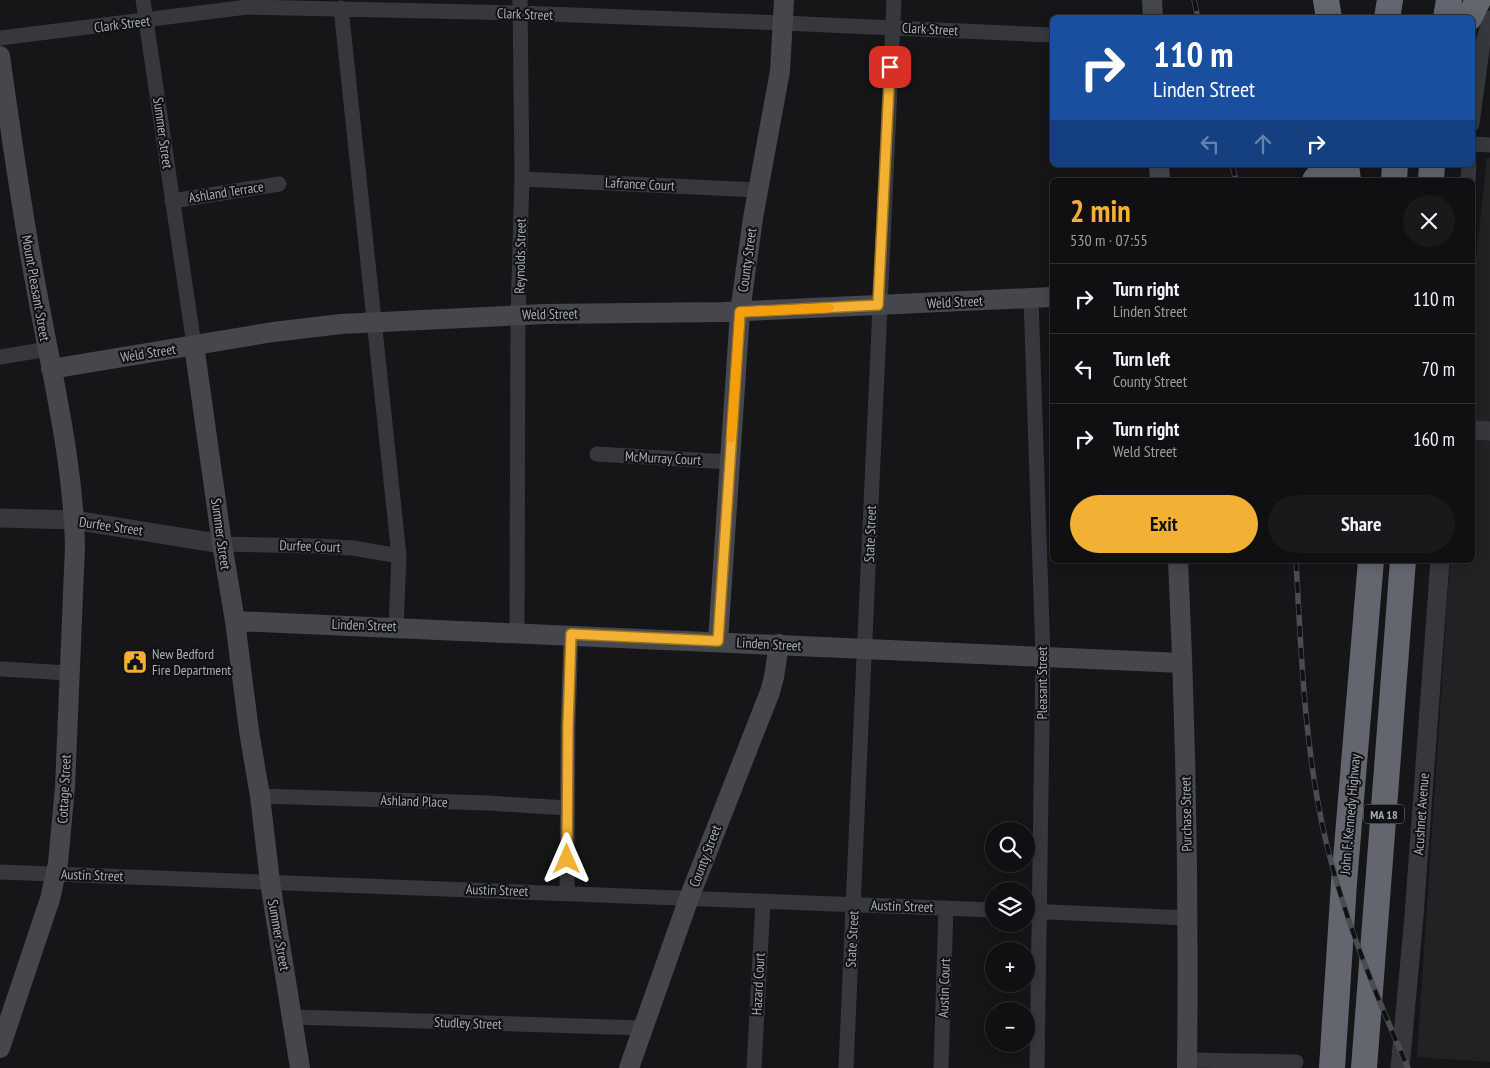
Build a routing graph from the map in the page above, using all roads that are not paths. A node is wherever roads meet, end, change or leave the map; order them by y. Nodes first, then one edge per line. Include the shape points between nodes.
1 (143, 0) edge
2 (784, 0) edge
3 (894, 0) edge
4 (1152, 0) edge
5 (1326, 0) edge
6 (1390, 0) edge
7 (1401, 0) edge
8 (1449, 0) edge
9 (1478, 0) edge
10 (520, 7) edge
11 (341, 8) junction
12 (1153, 15) edge
13 (1328, 15) edge
14 (1388, 15) edge
15 (1400, 15) edge
16 (1446, 15) edge
17 (1470, 15) edge
18 (1490, 18) edge
19 (146, 21) junction
20 (783, 23) junction
21 (892, 28) junction
22 (1050, 34) edge
23 (0, 38) edge
24 (0, 56) edge
25 (1475, 102) edge
26 (1475, 144) edge
27 (1490, 145) edge
28 (1326, 167) edge
29 (1317, 178) edge
30 (522, 179) junction
31 (279, 184) dead end
32 (758, 190) junction
33 (172, 201) junction
34 (1050, 297) edge
35 (1031, 298) junction
36 (878, 305) junction
37 (740, 312) junction
38 (518, 315) junction
39 (373, 322) junction
40 (194, 345) junction
41 (48, 349) junction
42 (0, 357) edge
43 (51, 369) junction
44 (1475, 430) edge
45 (1490, 431) edge
46 (597, 454) dead end
47 (729, 462) junction
48 (0, 518) edge
49 (74, 520) junction
50 (222, 544) junction
51 (399, 556) junction
52 (1178, 563) edge
53 (1365, 563) edge
54 (1371, 563) edge
55 (1403, 563) edge
56 (1440, 563) edge
57 (1367, 605) junction
58 (235, 621) junction
59 (396, 627) junction
60 (517, 632) junction
61 (571, 634) junction
62 (718, 641) junction
63 (779, 644) junction
64 (865, 648) junction
65 (1043, 656) junction
66 (1182, 663) junction
67 (0, 669) edge
68 (68, 673) junction
69 (260, 796) junction
70 (567, 808) junction
71 (0, 872) edge
72 (56, 874) junction
73 (270, 882) junction
74 (1034, 882) edge
75 (567, 893) junction
76 (689, 898) junction
77 (763, 900) junction
78 (853, 904) junction
79 (946, 908) junction
80 (985, 910) edge
81 (1035, 912) edge
82 (1188, 918) junction
83 (1034, 932) edge
84 (293, 1017) junction
85 (5, 1021) edge
86 (642, 1028) junction
87 (0, 1048) edge
88 (1296, 1062) dead end
89 (1187, 1064) edge
90 (300, 1068) edge
91 (629, 1068) edge
92 (754, 1068) edge
93 (846, 1068) edge
94 (941, 1068) edge
95 (1037, 1068) edge
96 (1332, 1068) edge
97 (1364, 1068) edge
98 (1400, 1068) edge

1 - 19 street, Summer Street
2 - 20 main road, County Street
3 - 21 street, State Street
4 - 12 main road
5 - 13 highway
6 - 14 highway
7 - 15 highway
8 - 16 highway
9 - 17 highway
10 - 11 street, Clark Street
10 - 20 street, Clark Street
10 - 30 street, Reynolds Street
11 - 19 street, Clark Street via 247,7
11 - 39 street
18 - 25 street via 1483,42
19 - 23 street, Clark Street
19 - 33 street, Summer Street
20 - 21 street, Clark Street
20 - 32 main road, County Street via 778,78
21 - 22 street, Clark Street
21 - 36 street, State Street
24 - 41 main road, Mount Pleasant Street via 22,210
26 - 27 street
28 - 29 highway
30 - 32 street, Lafrance Court
30 - 38 street, Reynolds Street
31 - 33 street, Ashland Terrace
32 - 37 main road, County Street
33 - 40 street, Summer Street
34 - 35 main road, Weld Street
35 - 36 main road, Weld Street
35 - 65 street, Pleasant Street
36 - 37 main road, Weld Street
36 - 64 street, State Street
37 - 38 main road, Weld Street
37 - 47 main road, County Street
38 - 39 main road, Weld Street
38 - 60 street, Reynolds Street
39 - 40 main road, Weld Street via 296,328
39 - 51 street
40 - 43 main road, Weld Street
40 - 50 main road, Summer Street
41 - 42 street
41 - 43 main road, Mount Pleasant Street
43 - 49 main road, Mount Pleasant Street via 69,470
44 - 45 street
46 - 47 street, McMurray Court
47 - 62 main road, County Street
48 - 49 street, Durfee Street
49 - 50 street, Durfee Street
49 - 68 main road, Cottage Street via 74,589
50 - 51 street, Durfee Court via 325,546
50 - 58 main road, Summer Street
51 - 59 street
52 - 66 main road, Purchase Street
53 - 57 highway
54 - 57 highway, John F. Kennedy Highway / MA 18
55 - 97 highway, MA 18
56 - 98 street, Acushnet Avenue
57 - 96 highway, John F. Kennedy Highway / MA 18
58 - 59 main road, Linden Street
58 - 69 main road, Summer Street
59 - 60 main road, Linden Street
60 - 61 main road, Linden Street
61 - 62 main road, Linden Street
61 - 70 street
62 - 63 main road, Linden Street
63 - 64 main road, Linden Street
63 - 76 main road, County Street via 770,692
64 - 65 main road, Linden Street
64 - 78 street, State Street
65 - 66 main road, Linden Street
65 - 74 street, Pleasant Street
66 - 82 main road, Purchase Street
67 - 68 street
68 - 72 main road, Cottage Street via 63,812
69 - 70 street, Ashland Place
69 - 73 main road, Summer Street
70 - 75 street
71 - 72 street, Austin Street
72 - 73 street, Austin Street
72 - 85 main road, Cottage Street via 50,899
73 - 75 street, Austin Street
73 - 84 main road, Summer Street
75 - 76 street, Austin Street
76 - 77 street, Austin Street
76 - 86 main road, County Street
77 - 78 street, Austin Street
77 - 92 street, Hazard Court
78 - 79 street, Austin Street
78 - 93 street, State Street
79 - 80 street, Austin Street
79 - 94 street, Austin Court
81 - 82 street
82 - 89 main road, Purchase Street
83 - 95 street, Pleasant Street
84 - 86 street, Studley Street
84 - 90 main road, Summer Street
85 - 87 main road, Cottage Street
86 - 91 main road, County Street
88 - 89 street

